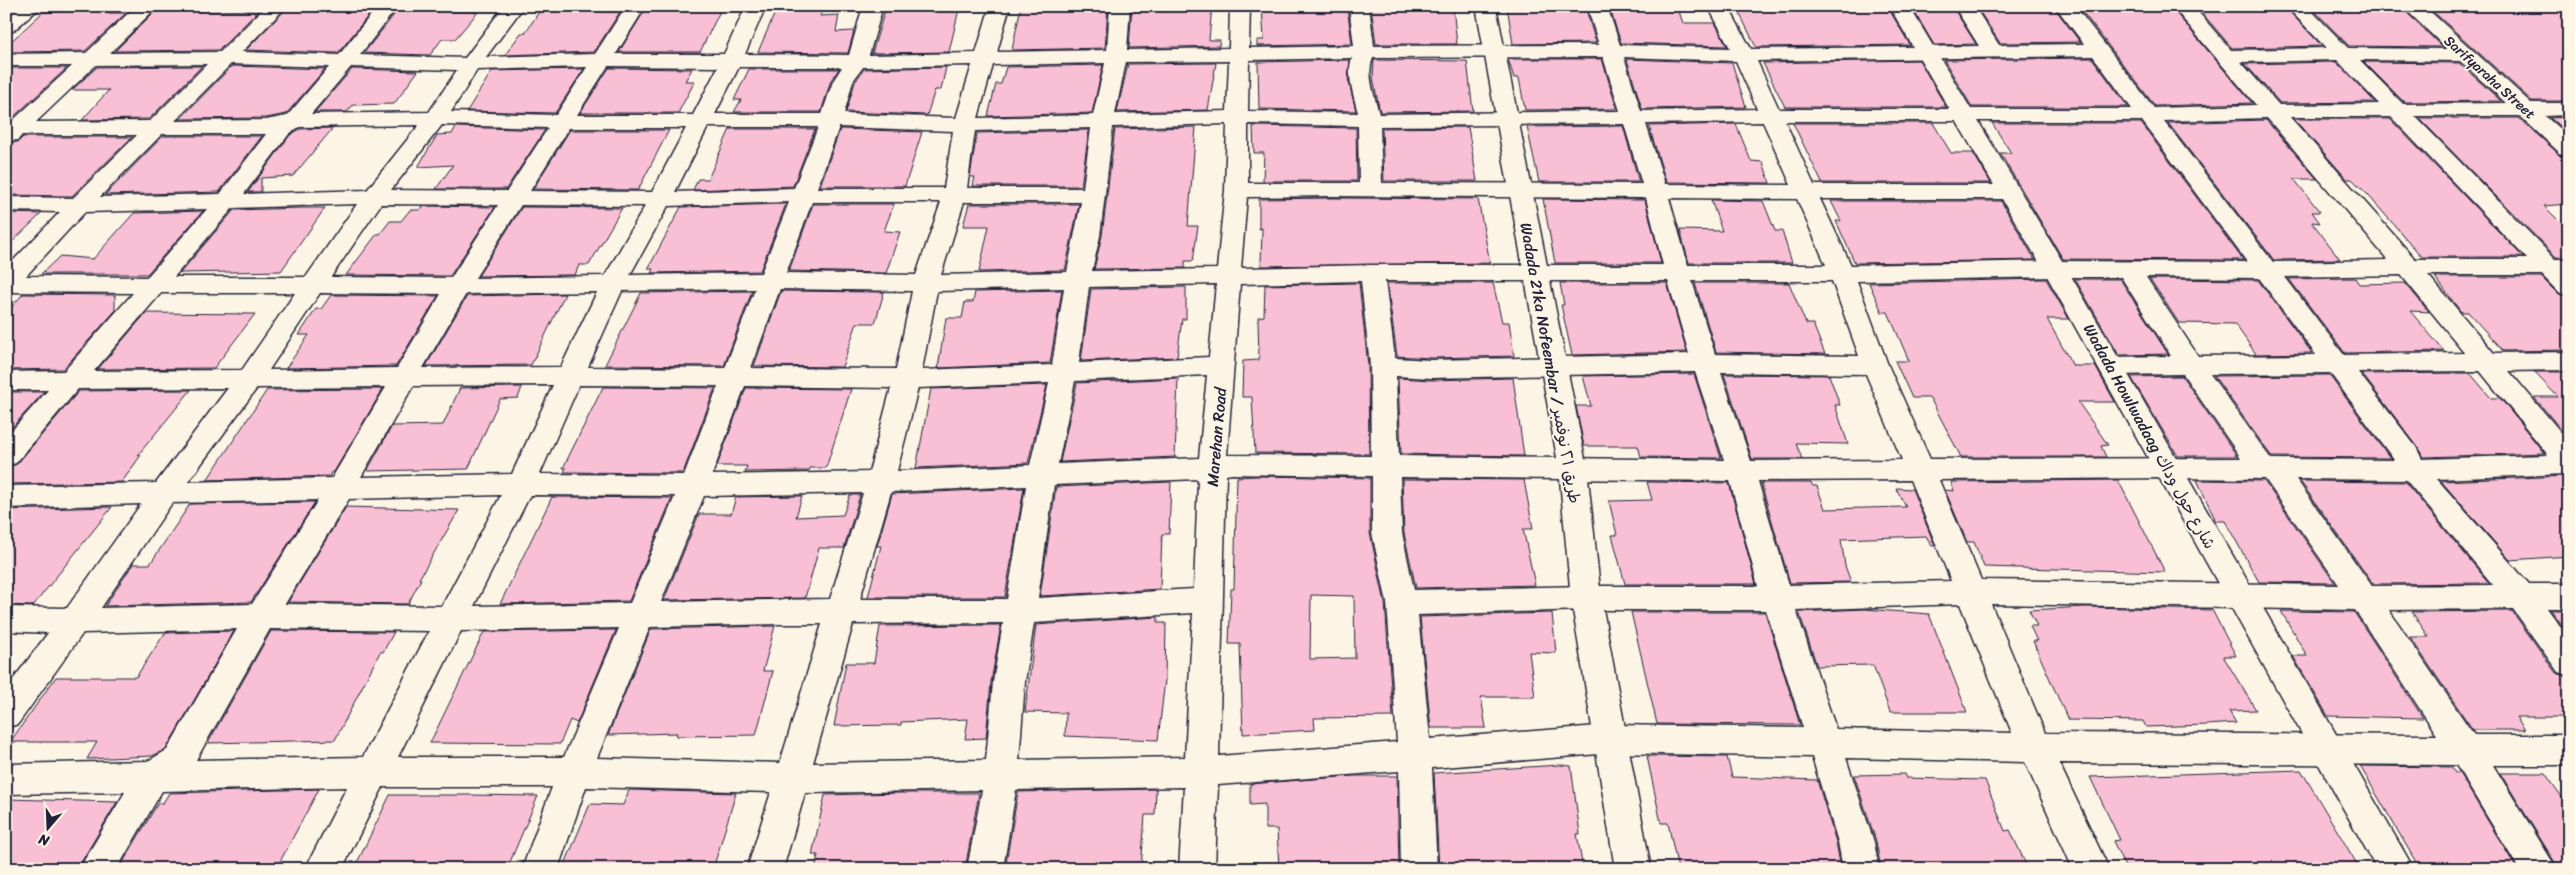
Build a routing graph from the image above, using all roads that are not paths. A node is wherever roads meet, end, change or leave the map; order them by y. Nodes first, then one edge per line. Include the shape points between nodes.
1 (32, 6) edge
2 (148, 6) edge
3 (276, 6) edge
4 (388, 6) edge
5 (514, 6) edge
6 (636, 6) edge
7 (756, 6) edge
8 (873, 6) edge
9 (1000, 6) edge
10 (1120, 6) edge
11 (1240, 6) edge
12 (1358, 6) edge
13 (1486, 6) edge
14 (1596, 6) edge
15 (1718, 6) edge
16 (1900, 6) edge
17 (1964, 6) edge
18 (2065, 6) edge
19 (2182, 6) edge
20 (2296, 6) edge
21 (2412, 6) edge
22 (6, 27) edge
23 (2099, 50) junction
24 (1611, 51) junction
25 (1993, 51) junction
26 (1365, 52) junction
27 (1493, 52) junction
28 (1925, 53) junction
29 (1239, 54) junction
30 (2343, 54) junction
31 (1744, 55) junction
32 (2466, 55) junction
33 (1117, 56) junction
34 (2225, 56) junction
35 (94, 58) junction
36 (227, 58) junction
37 (986, 58) junction
38 (6, 60) edge
39 (603, 60) junction
40 (732, 60) junction
41 (857, 61) junction
42 (344, 62) junction
43 (471, 64) junction
44 (2526, 109) junction
45 (2569, 109) edge
46 (2398, 110) junction
47 (2271, 111) junction
48 (1770, 115) junction
49 (1966, 115) junction
50 (2149, 115) junction
51 (1238, 117) junction
52 (436, 118) junction
53 (1631, 118) junction
54 (831, 120) junction
55 (1103, 120) junction
56 (1370, 120) junction
57 (1506, 120) junction
58 (294, 121) junction
59 (564, 122) junction
60 (699, 122) junction
61 (965, 126) junction
62 (157, 128) junction
63 (10, 132) edge
64 (2569, 149) edge
65 (1372, 189) junction
66 (1520, 189) junction
67 (1236, 190) junction
68 (1655, 192) junction
69 (1804, 192) junction
70 (2008, 192) junction
71 (802, 195) junction
72 (1094, 195) junction
73 (954, 196) junction
74 (374, 197) junction
75 (515, 198) junction
76 (660, 199) junction
77 (227, 200) junction
78 (6, 204) edge
79 (79, 205) junction
80 (2408, 267) junction
81 (2558, 267) edge
82 (2055, 269) junction
83 (2128, 270) junction
84 (2264, 270) junction
85 (1841, 271) junction
86 (1677, 272) junction
87 (1372, 273) junction
88 (1537, 273) junction
89 (1228, 276) junction
90 (1078, 279) junction
91 (771, 281) junction
92 (6, 283) edge
93 (926, 283) junction
94 (155, 284) junction
95 (612, 284) junction
96 (458, 286) junction
97 (312, 287) junction
98 (2569, 288) edge
99 (2569, 361) edge
100 (2338, 362) junction
101 (2487, 362) junction
102 (1704, 363) junction
103 (1222, 365) junction
104 (1875, 365) junction
105 (2190, 365) junction
106 (1383, 366) junction
107 (1552, 366) junction
108 (2110, 366) junction
109 (1064, 373) junction
110 (569, 376) junction
111 (405, 378) junction
112 (733, 378) junction
113 (906, 378) junction
114 (249, 379) junction
115 (73, 380) junction
116 (6, 381) edge
117 (6, 456) edge
118 (2569, 463) edge
119 (1385, 467) junction
120 (1212, 468) junction
121 (1920, 468) junction
122 (2169, 468) junction
123 (1573, 469) junction
124 (2268, 469) junction
125 (2413, 470) junction
126 (1741, 471) junction
127 (1042, 474) junction
128 (880, 482) junction
129 (521, 484) junction
130 (694, 486) junction
131 (340, 489) junction
132 (164, 492) junction
133 (6, 496) edge
134 (1972, 592) junction
135 (2520, 596) junction
136 (2569, 596) edge
137 (2239, 597) junction
138 (1586, 598) junction
139 (1777, 598) junction
140 (2364, 598) junction
141 (1209, 600) junction
142 (1402, 603) junction
143 (1021, 611) junction
144 (840, 612) junction
145 (639, 614) junction
146 (261, 616) junction
147 (6, 619) edge
148 (452, 619) junction
149 (75, 621) junction
150 (2569, 663) edge
151 (6, 714) edge
152 (1611, 738) junction
153 (1826, 745) junction
154 (2034, 746) junction
155 (2569, 750) edge
156 (2329, 751) junction
157 (2466, 751) junction
158 (1415, 755) junction
159 (374, 772) junction
160 (574, 772) junction
161 (1200, 772) junction
162 (153, 776) junction
163 (1001, 776) junction
164 (791, 778) junction
165 (6, 779) edge
166 (96, 869) edge
167 (323, 869) edge
168 (540, 869) edge
169 (765, 869) edge
170 (986, 869) edge
171 (1197, 869) edge
172 (1418, 869) edge
173 (1633, 869) edge
174 (1861, 869) edge
175 (2091, 869) edge
176 (2396, 869) edge
177 (2539, 869) edge

1 - 22 street
2 - 35 street
3 - 36 street
4 - 42 street
5 - 43 street
6 - 39 street
7 - 40 street
8 - 41 street
9 - 37 street
10 - 33 street
11 - 29 street, Marehan Road
12 - 26 street
13 - 27 street, Wadada 21ka Nofeembar / طريق ٢١ نوفمبر
14 - 24 street
15 - 31 street
16 - 28 street, Wadada Howlwadaag شارع حول وداك
17 - 25 street
18 - 23 street
19 - 34 street
20 - 30 street
21 - 32 street, Sarifyaraha Street
23 - 25 street
23 - 50 street
24 - 27 street
24 - 31 street
24 - 53 street
25 - 28 street
26 - 27 street
26 - 29 street
26 - 56 street via 1360,65 1361,82
27 - 57 street, Wadada 21ka Nofeembar / طريق ٢١ نوفمبر
28 - 31 street
28 - 49 street, Wadada Howlwadaag شارع حول وداك
29 - 33 street
29 - 51 street, Marehan Road
30 - 32 street
30 - 34 street
30 - 46 street
31 - 48 street
32 - 44 street, Sarifyaraha Street
33 - 37 street
33 - 55 street
34 - 47 street
35 - 36 street
35 - 38 street
35 - 63 street
36 - 42 street
36 - 62 street
37 - 41 street
37 - 61 street
39 - 40 street
39 - 43 street
39 - 59 street
40 - 41 street
40 - 60 street
41 - 54 street via 843,81
42 - 43 street
42 - 58 street
43 - 52 street
44 - 45 street
44 - 46 street
44 - 64 street, Sarifyaraha Street
46 - 47 street
46 - 81 street
47 - 50 street
47 - 80 street
48 - 49 street
48 - 53 street
48 - 69 street
49 - 50 street
49 - 70 street, Wadada Howlwadaag شارع حول وداك
50 - 84 street
51 - 55 street
51 - 56 street
51 - 67 street, Marehan Road
52 - 58 street
52 - 59 street
52 - 74 street
53 - 57 street
53 - 68 street
54 - 60 street
54 - 61 street
54 - 71 street
55 - 61 street
55 - 72 street
56 - 57 street
56 - 65 street via 1368,138
57 - 66 street, Wadada 21ka Nofeembar / طريق ٢١ نوفمبر
58 - 62 street via 266,127
58 - 77 street via 281,129
59 - 60 street
59 - 75 street
60 - 76 street
61 - 73 street
62 - 63 street
62 - 79 street
65 - 66 street
65 - 67 street
66 - 68 street
66 - 88 street, Wadada 21ka Nofeembar / طريق ٢١ نوفمبر
67 - 89 street, Marehan Road
68 - 69 street
68 - 86 street
69 - 70 street
69 - 85 street
70 - 82 street, Wadada Howlwadaag شارع حول وداك
71 - 73 street
71 - 76 street
71 - 91 street
72 - 73 street
72 - 90 street
73 - 93 street
74 - 75 street
74 - 77 street
74 - 97 street
75 - 76 street
75 - 96 street
76 - 95 street
77 - 79 street
77 - 94 street
78 - 79 street
79 - 92 street
80 - 81 street
80 - 84 street
80 - 101 street
81 - 98 street
82 - 83 street
82 - 85 street via 1941,273
82 - 108 street, Wadada Howlwadaag شارع حول وداك
83 - 84 street
83 - 105 street
84 - 100 street
85 - 86 street
85 - 104 street
86 - 88 street
86 - 102 street
87 - 88 street
87 - 89 street
87 - 106 street
88 - 107 street, Wadada 21ka Nofeembar / طريق ٢١ نوفمبر
89 - 90 street
89 - 103 street, Marehan Road
90 - 93 street
90 - 109 street
91 - 93 street
91 - 95 street
91 - 112 street
92 - 94 street
93 - 113 street
94 - 97 street
94 - 115 street
95 - 96 street
95 - 110 street
96 - 97 street
96 - 111 street
97 - 114 street
99 - 101 street
100 - 101 street
100 - 105 street
100 - 125 street via 2406,454
101 - 118 street
102 - 104 street
102 - 107 street
102 - 126 street
103 - 109 street
103 - 120 street, Marehan Road
104 - 121 street
105 - 108 street
105 - 124 street
106 - 107 street via 1431,369
106 - 119 street
107 - 123 street, Wadada 21ka Nofeembar / طريق ٢١ نوفمبر
108 - 122 street, Wadada Howlwadaag شارع حول وداك
109 - 113 street
109 - 127 street
110 - 111 street
110 - 112 street
110 - 129 street
111 - 114 street
111 - 131 street
112 - 113 street
112 - 130 street
113 - 128 street
114 - 115 street
114 - 132 street
115 - 116 street
115 - 117 street
118 - 125 street
119 - 120 street via 1232,464
119 - 123 street
119 - 142 street via 1387,533
120 - 127 street
120 - 141 street, Marehan Road
121 - 122 street
121 - 126 street
121 - 134 street
122 - 124 street
122 - 137 street, Wadada Howlwadaag شارع حول وداك
123 - 126 street
123 - 138 street, Wadada 21ka Nofeembar / طريق ٢١ نوفمبر
124 - 125 street
124 - 140 street
125 - 135 street
126 - 139 street
127 - 128 street
127 - 143 street
128 - 130 street
128 - 144 street
129 - 130 street
129 - 131 street
129 - 148 street
130 - 145 street
131 - 132 street
131 - 146 street
132 - 133 street
132 - 149 street
134 - 137 street
134 - 139 street
134 - 154 street
135 - 136 street
135 - 140 street
135 - 150 street
137 - 140 street
137 - 156 street, Wadada Howlwadaag شارع حول وداك
138 - 139 street
138 - 142 street
138 - 152 street, Wadada 21ka Nofeembar / طريق ٢١ نوفمبر
139 - 153 street
140 - 157 street
141 - 143 street
141 - 161 street, Marehan Road
142 - 158 street
143 - 144 street
143 - 163 street via 1009,682
144 - 145 street
144 - 164 street
145 - 148 street
145 - 160 street
146 - 148 street
146 - 149 street
146 - 162 street via 179,760
147 - 149 street
148 - 159 street
149 - 151 street
152 - 153 street
152 - 158 street
152 - 173 street, Wadada 21ka Nofeembar / طريق ٢١ نوفمبر
153 - 154 street
153 - 174 street via 1856,842
154 - 156 street
154 - 175 street
155 - 157 street
156 - 157 street
156 - 176 street, Wadada Howlwadaag شارع حول وداك
157 - 177 street
158 - 161 street
158 - 172 street
159 - 160 street
159 - 162 street
159 - 167 street
160 - 164 street
160 - 168 street
161 - 163 street
161 - 171 street, Marehan Road
162 - 165 street
162 - 166 street
163 - 164 street
163 - 170 street
164 - 169 street

